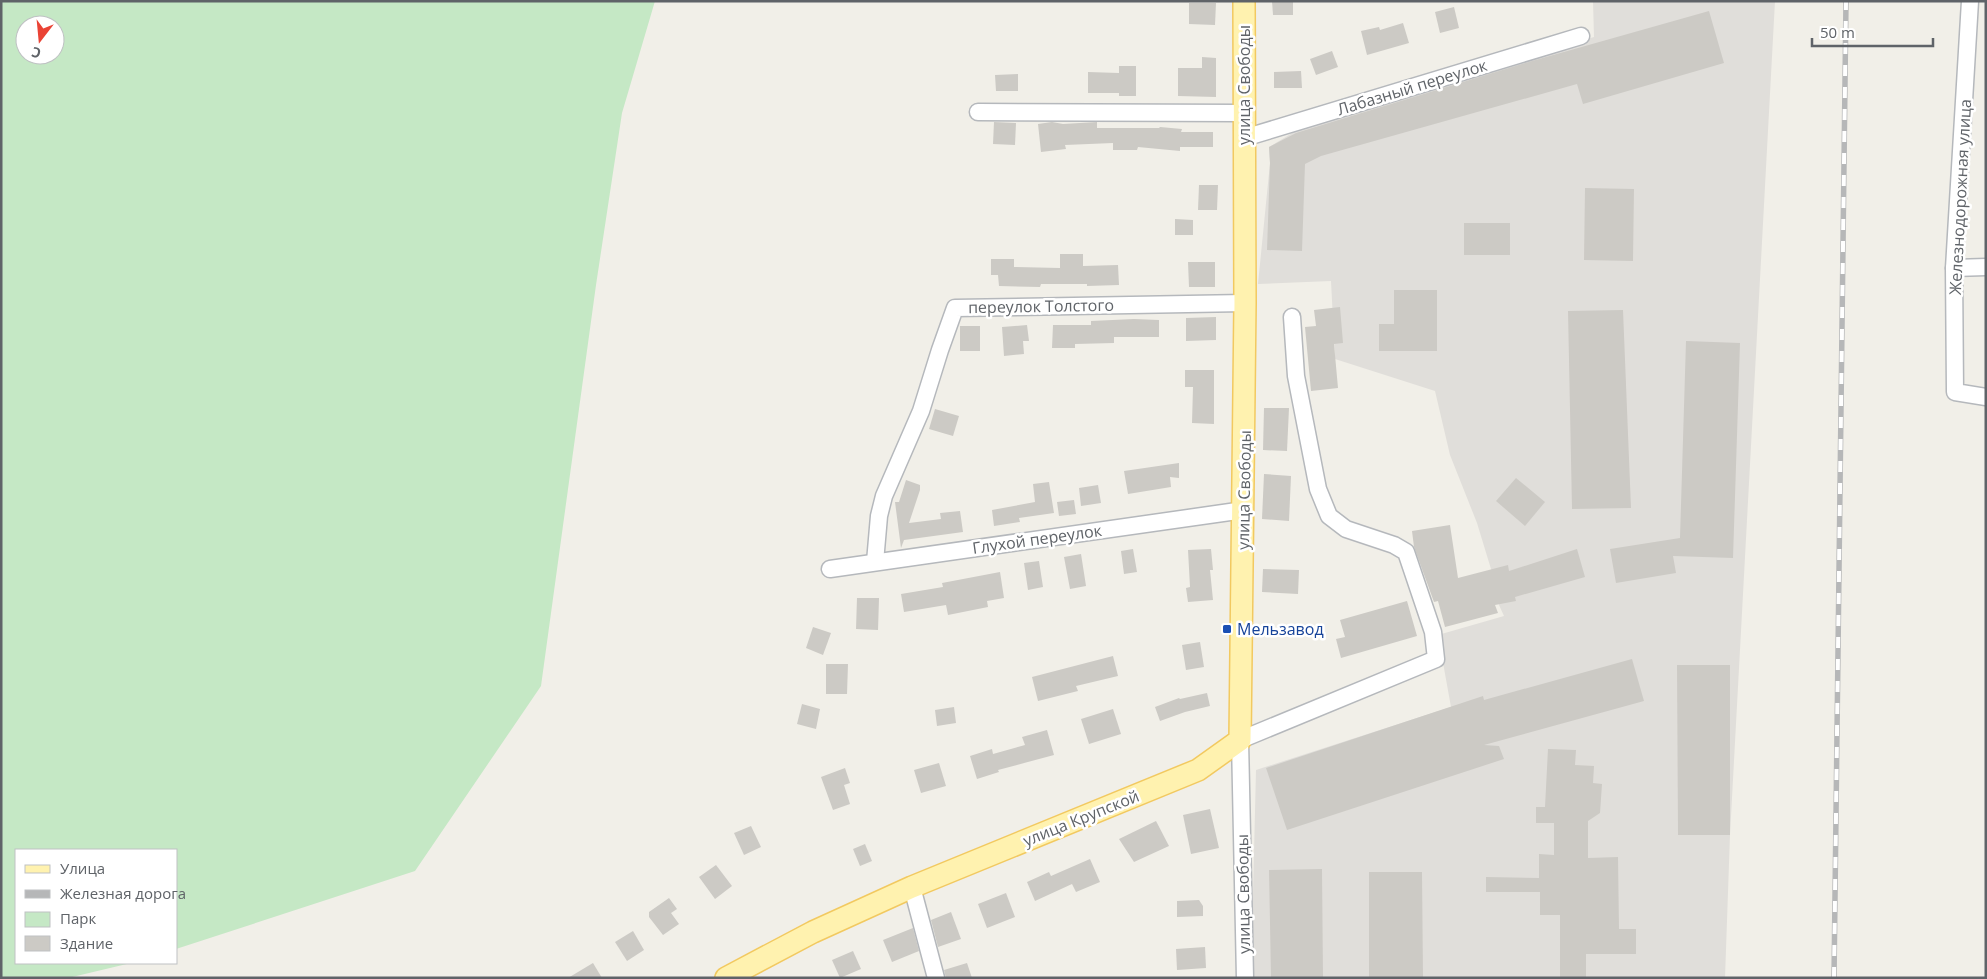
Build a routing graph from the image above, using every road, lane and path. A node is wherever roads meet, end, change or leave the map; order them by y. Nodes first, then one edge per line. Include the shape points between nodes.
1 (1244, 1) edge
2 (1970, 1) edge
3 (1581, 36) dead end
4 (978, 112) dead end
5 (1244, 112) junction
6 (1244, 138) junction
7 (1986, 267) edge
8 (1954, 268) junction
9 (1245, 303) junction
10 (1292, 317) dead end
11 (1986, 397) edge
12 (1244, 510) junction
13 (875, 562) junction
14 (830, 569) dead end
15 (1240, 740) junction
16 (912, 887) junction
17 (726, 978) edge
18 (936, 978) edge
19 (1245, 978) edge

1 - 5 main road, улица Свободы
2 - 8 street, Железнодорожная улица
3 - 6 street, Лабазный переулок
4 - 5 street
5 - 6 main road, улица Свободы
6 - 9 main road, улица Свободы
7 - 8 street
8 - 11 street, Железнодорожная улица via 1954,392
9 - 12 main road, улица Свободы
9 - 13 street, переулок Толстого via 955,308 921,411 884,496
10 - 15 street, улица Крупской via 1296,376 1318,489 1330,516 1346,529 1406,552 1433,632 1436,658
12 - 13 street, Глухой переулок
12 - 15 main road, улица Свободы
13 - 14 street, Глухой переулок
15 - 16 main road, улица Крупской via 1198,770
15 - 19 street, улица Свободы
16 - 17 main road, улица Крупской via 813,932
16 - 18 street

